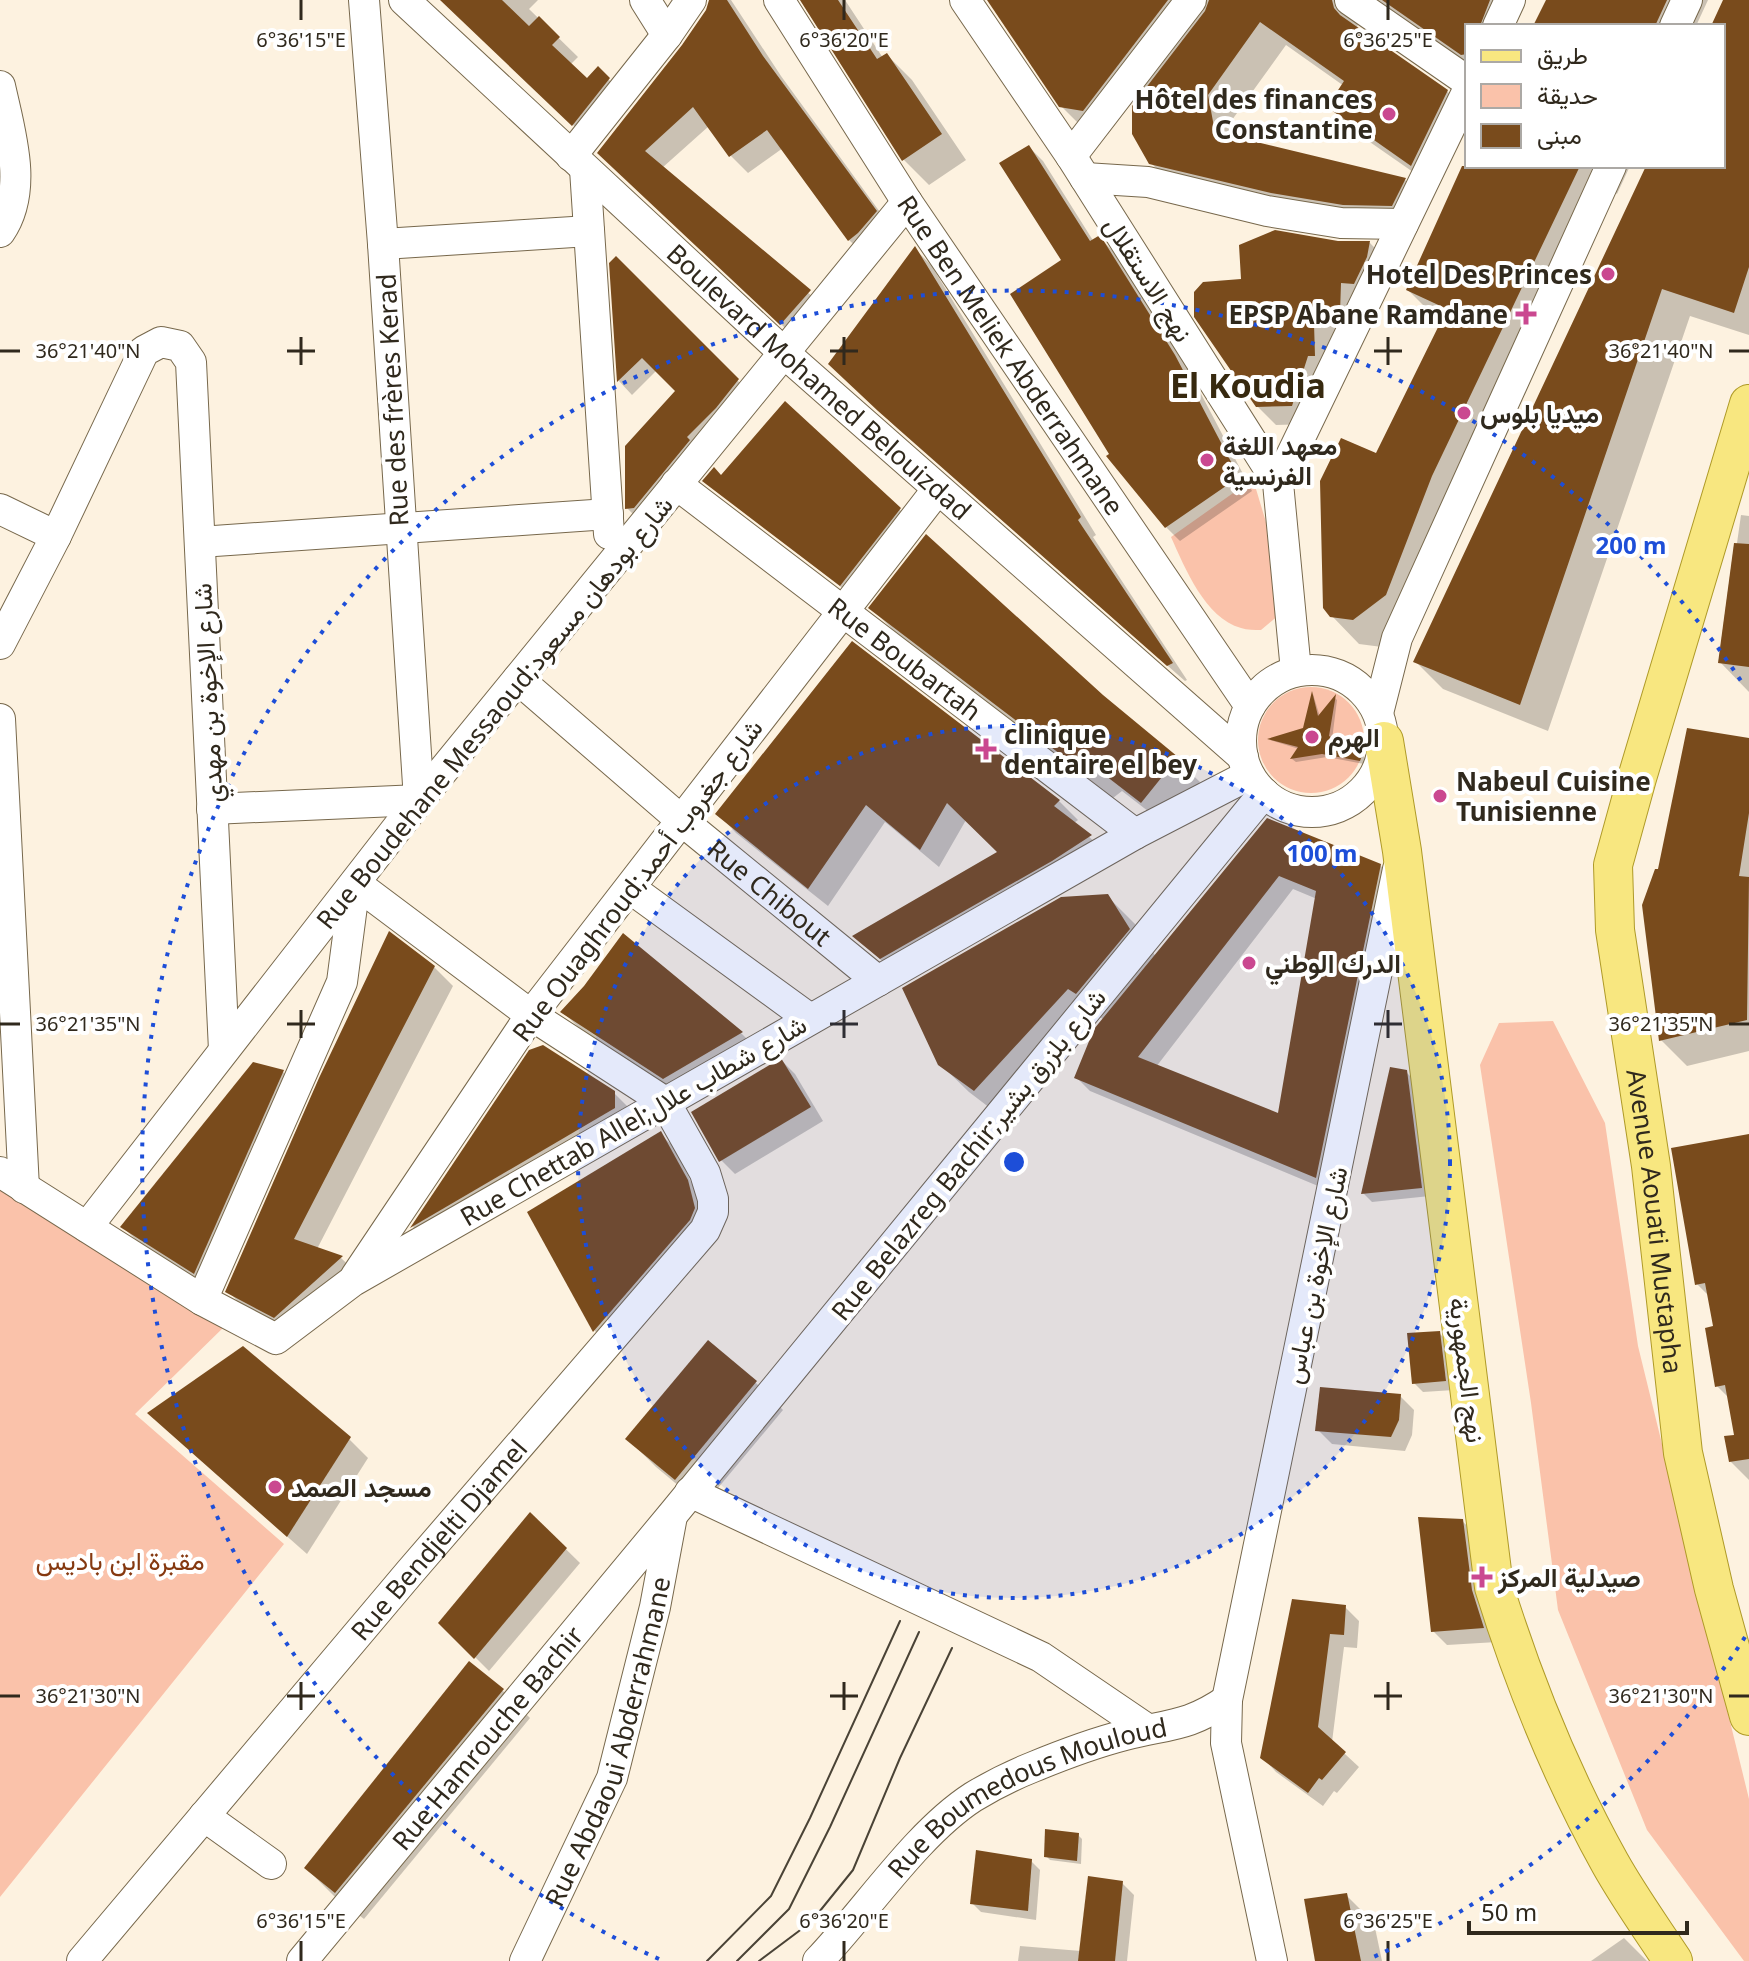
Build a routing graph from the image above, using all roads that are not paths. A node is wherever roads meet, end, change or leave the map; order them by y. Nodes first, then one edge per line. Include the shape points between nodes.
1 (364, 0) edge
2 (404, 0) edge
3 (645, 0) edge
4 (691, 0) edge
5 (779, 0) edge
6 (965, 0) edge
7 (1191, 0) edge
8 (1350, 0) edge
9 (1510, 0) edge
10 (1687, 0) edge
11 (1499, 24) edge
12 (1676, 24) edge
13 (667, 35) junction
14 (1465, 80) edge
15 (0, 86) edge
16 (1465, 96) edge
17 (578, 163) junction
18 (1078, 167) junction
19 (1610, 168) edge
20 (907, 202) junction
21 (1403, 224) junction
22 (589, 231) junction
23 (0, 232) edge
24 (383, 244) junction
25 (783, 352) junction
26 (1749, 404) edge
27 (1278, 483) junction
28 (676, 484) junction
29 (937, 490) junction
30 (0, 509) edge
31 (608, 514) junction
32 (400, 527) junction
33 (56, 536) junction
34 (200, 542) junction
35 (612, 564) junction
36 (842, 613) junction
37 (0, 644) edge
38 (1296, 671) junction
39 (518, 679) junction
40 (1250, 706) junction
41 (0, 719) edge
42 (1381, 727) junction
43 (1252, 775) junction
44 (419, 800) junction
45 (212, 809) junction
46 (681, 820) junction
47 (1135, 834) junction
48 (1402, 851) junction
49 (355, 883) junction
50 (630, 888) junction
51 (878, 981) junction
52 (531, 1015) junction
53 (810, 1019) junction
54 (224, 1050) junction
55 (665, 1102) junction
56 (12, 1180) edge
57 (87, 1227) junction
58 (353, 1281) junction
59 (202, 1300) junction
60 (681, 1503) junction
61 (1227, 1700) junction
62 (1749, 1716) edge
63 (1147, 1729) junction
64 (204, 1816) junction
65 (271, 1864) dead end
66 (82, 1961) edge
67 (302, 1961) edge
68 (525, 1961) edge
69 (818, 1961) edge
70 (1272, 1961) edge
71 (1673, 1961) edge

1 - 24 street, Rue des frères Kerad
2 - 17 street, Boulevard Mohamed Belouizdad
3 - 13 street
4 - 13 street
5 - 20 street, Rue Ben Meliek Abderrahmane
6 - 18 street, نهج الاستقلال
7 - 18 street
8 - 14 street
9 - 11 street
10 - 12 street
13 - 17 street
15 - 23 street via 13,146 15,191
16 - 21 street
17 - 22 street
17 - 25 street, Boulevard Mohamed Belouizdad
18 - 21 street via 1267,211 1341,223
18 - 27 street, نهج الاستقلال
19 - 42 street via 1397,638
20 - 25 street, Rue Boudehane Messaoud;شارع بودهان مسعود
20 - 40 street, Rue Ben Meliek Abderrahmane
21 - 27 street
22 - 24 street
22 - 31 street
24 - 32 street, Rue des frères Kerad
25 - 28 street, Rue Boudehane Messaoud;شارع بودهان مسعود
25 - 29 street, Boulevard Mohamed Belouizdad
26 - 62 main road, Avenue Aouati Mustapha via 1613,865 1615,930 1651,1166 1683,1453
27 - 38 street, نهج الاستقلال
28 - 35 street, Rue Boudehane Messaoud;شارع بودهان مسعود
28 - 36 street, Rue Boubartah
29 - 36 street, Rue Ouaghroud;شارع جغروب أحمد
29 - 43 street, Boulevard Mohamed Belouizdad
30 - 33 street
31 - 32 street
31 - 35 street
32 - 34 street
32 - 44 street, Rue des frères Kerad
33 - 34 street, شارع الإخوة بن مهدي via 144,351 155,343 174,343 191,362
33 - 37 street
34 - 45 street, شارع الإخوة بن مهدي
35 - 39 street, Rue Boudehane Messaoud;شارع بودهان مسعود
36 - 46 street, Rue Ouaghroud;شارع جغروب أحمد
36 - 47 street, Rue Boubartah
38 - 40 street via 1262,690
38 - 42 street via 1321,670 1345,677 1364,692
39 - 44 street, Rue Boudehane Messaoud;شارع بودهان مسعود
39 - 46 street, Rue Chibout
40 - 43 street via 1242,731
41 - 56 street
42 - 43 street via 1380,764 1369,784 1330,810 1306,812 1284,806
42 - 48 main road, نهج الجمهورية
43 - 47 street, Rue Chettab Allel;شارع شطاب علال
43 - 60 street, Rue Belazreg Bachir;شارع بلزرق بشير
44 - 45 street
44 - 49 street, Rue Boudehane Messaoud;شارع بودهان مسعود
45 - 54 street, شارع الإخوة بن مهدي
46 - 50 street, Rue Ouaghroud;شارع جغروب أحمد
46 - 51 street, Rue Chibout
47 - 51 street, Rue Chettab Allel;شارع شطاب علال
48 - 61 street, شارع الإخوة بن عباس
48 - 71 main road, نهج الجمهورية via 1494,1587 1519,1668 1567,1779 1611,1865
49 - 52 street
49 - 54 street, Rue Boudehane Messaoud;شارع بودهان مسعود
49 - 59 street via 342,982
50 - 52 street, Rue Ouaghroud;شارع جغروب أحمد
50 - 53 street
51 - 53 street, Rue Chettab Allel;شارع شطاب علال
52 - 55 street
52 - 58 street, Rue Ouaghroud;شارع جغروب أحمد
53 - 55 street, Rue Chettab Allel;شارع شطاب علال
54 - 57 street, Rue Boudehane Messaoud;شارع بودهان مسعود
55 - 58 street, Rue Chettab Allel;شارع شطاب علال
55 - 64 street, Rue Bendjelti Djamel via 705,1173 713,1199 705,1230
56 - 57 street
57 - 59 street
58 - 59 street, Rue Chettab Allel;شارع شطاب علال via 276,1339
60 - 63 street via 1041,1657
60 - 67 street, Rue Hamrouche Bachir
60 - 68 street, Rue Abdaoui Abderrahmane via 612,1778
61 - 63 street, Rue Boumedous Mouloud via 1205,1715
61 - 70 street, شارع الإخوة بن عباس via 1226,1743
63 - 69 street, Rue Boumedous Mouloud via 1032,1767 972,1798 927,1835
64 - 65 street
64 - 66 street, Rue Bendjelti Djamel

